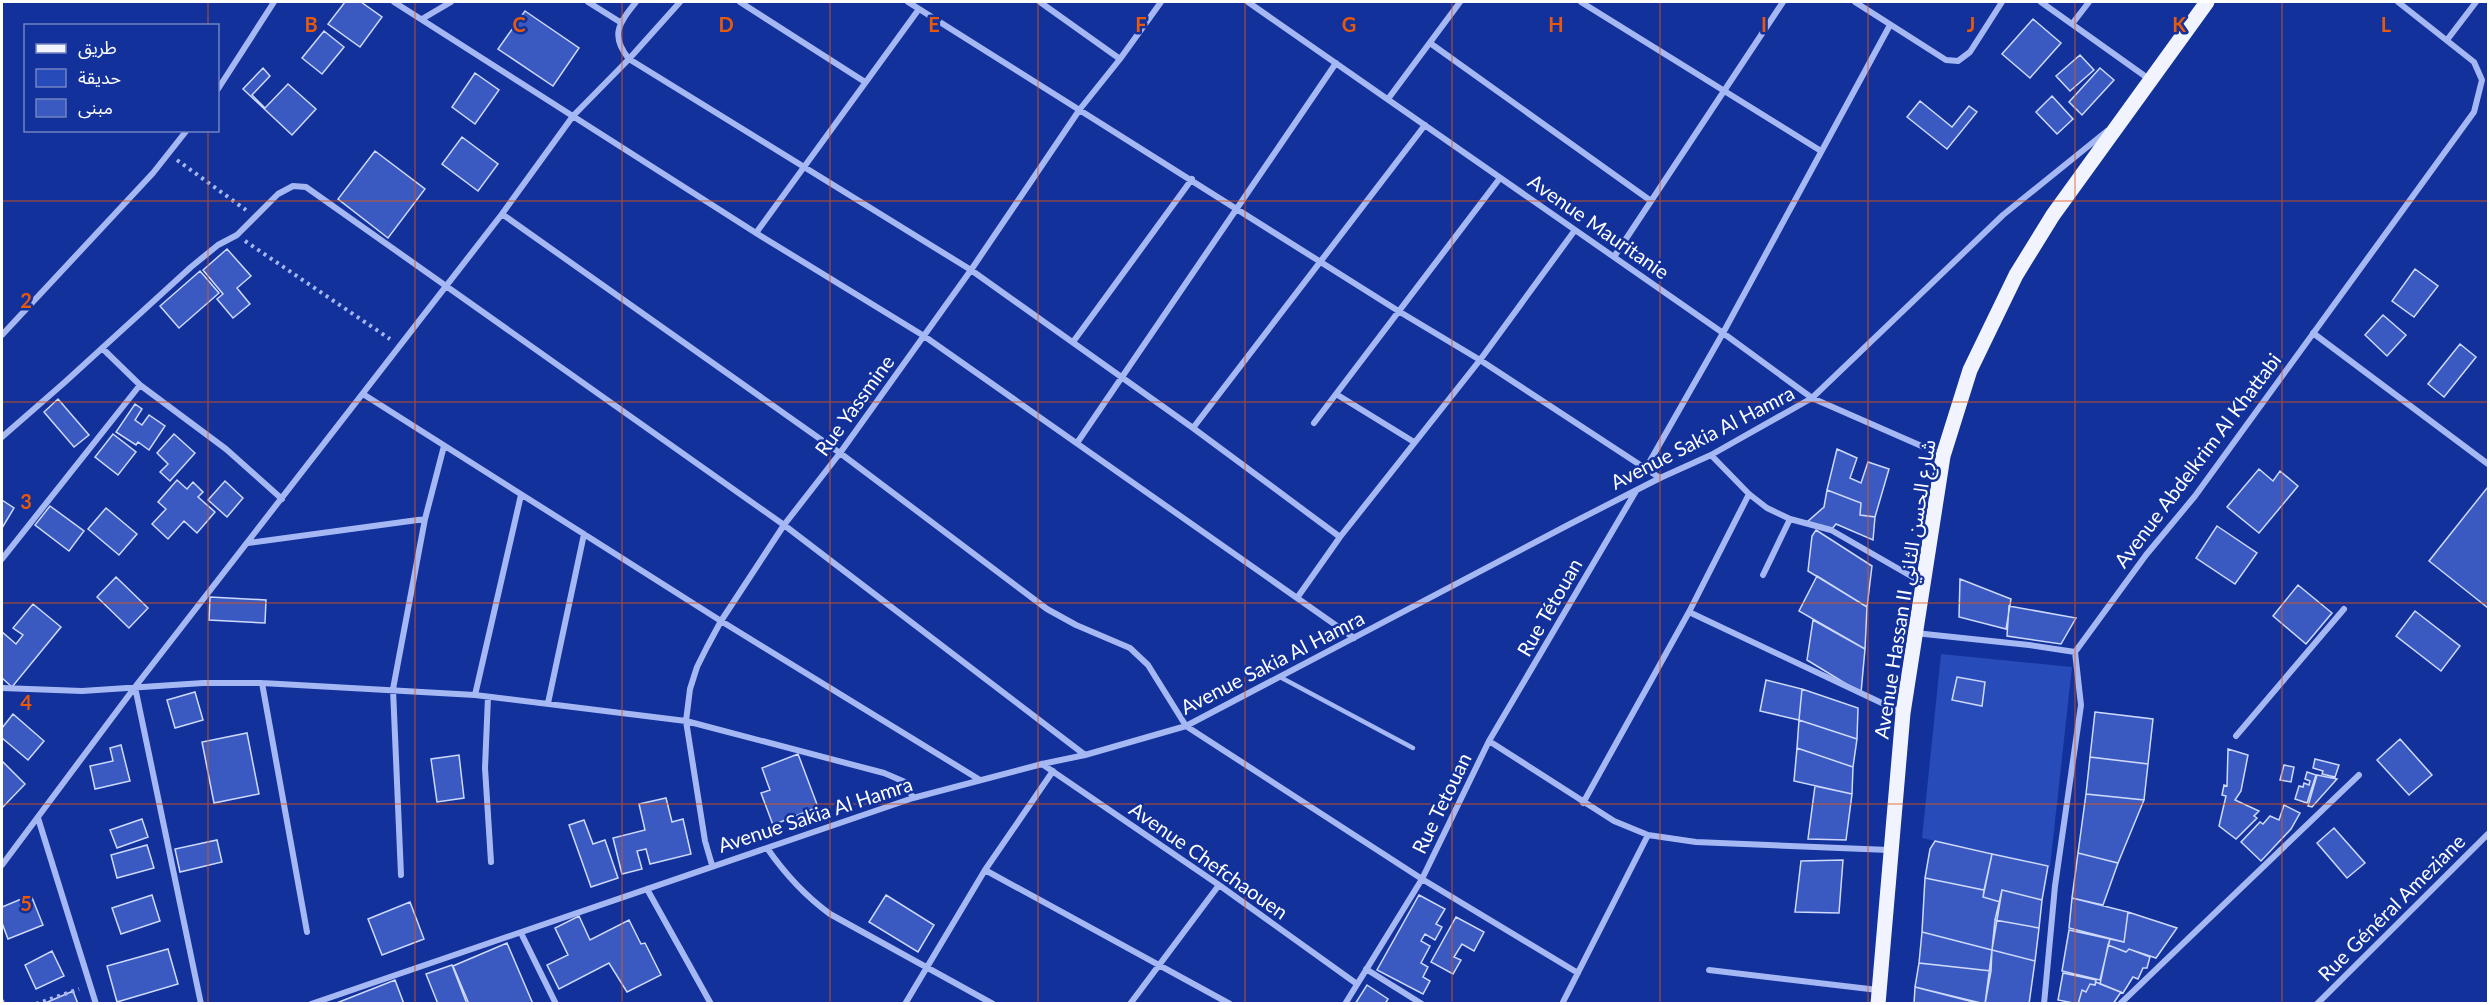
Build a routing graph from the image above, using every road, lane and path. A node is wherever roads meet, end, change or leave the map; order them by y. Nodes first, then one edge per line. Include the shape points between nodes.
1 (274, 2) edge
2 (394, 2) edge
3 (451, 2) edge
4 (588, 2) edge
5 (636, 2) edge
6 (680, 2) edge
7 (740, 2) edge
8 (908, 2) edge
9 (1040, 2) edge
10 (1161, 2) edge
11 (1248, 2) edge
12 (1460, 2) edge
13 (1581, 2) edge
14 (1783, 2) edge
15 (1855, 2) edge
16 (2002, 2) edge
17 (2042, 2) edge
18 (2089, 2) edge
19 (2207, 2) edge
20 (2398, 2) edge
21 (2476, 2) edge
22 (919, 9) junction
23 (422, 19) junction
24 (620, 22) junction
25 (2072, 24) junction
26 (1890, 25) junction
27 (2447, 40) junction
28 (1430, 43) junction
29 (629, 59) junction
30 (1120, 59) junction
31 (1336, 63) junction
32 (2150, 80) junction
33 (866, 82) junction
34 (219, 87) edge
35 (1723, 89) junction
36 (1388, 99) junction
37 (1080, 109) junction
38 (573, 116) junction
39 (2126, 116) junction
40 (1425, 125) junction
41 (186, 132) edge
42 (1821, 151) junction
43 (169, 154) junction
44 (803, 166) junction
45 (1500, 178) junction
46 (1192, 180) junction
47 (1651, 201) junction
48 (1239, 209) junction
49 (502, 214) junction
50 (254, 216) junction
51 (1575, 230) junction
52 (756, 233) junction
53 (237, 235) junction
54 (1614, 257) junction
55 (1320, 261) junction
56 (971, 270) junction
57 (447, 287) junction
58 (1400, 312) junction
59 (1723, 333) junction
60 (2313, 333) junction
61 (2, 335) edge
62 (924, 336) junction
63 (1072, 342) junction
64 (401, 347) junction
65 (102, 348) junction
66 (1480, 360) junction
67 (1122, 377) junction
68 (140, 385) junction
69 (1336, 393) junction
70 (363, 394) junction
71 (1812, 398) junction
72 (1314, 423) dead end
73 (1193, 428) junction
74 (2, 436) edge
75 (1414, 442) junction
76 (1077, 443) junction
77 (444, 446) junction
78 (840, 453) junction
79 (1711, 455) junction
80 (1943, 456) junction
81 (2488, 464) edge
82 (1646, 468) junction
83 (1660, 478) junction
84 (1637, 489) junction
85 (1749, 494) junction
86 (521, 495) junction
87 (282, 499) junction
88 (425, 519) junction
89 (1790, 519) junction
90 (784, 525) junction
91 (584, 534) junction
92 (1340, 537) junction
93 (248, 543) junction
94 (2, 559) edge
95 (1763, 575) dead end
96 (1923, 583) junction
97 (1297, 598) junction
98 (2344, 609) dead end
99 (1689, 612) junction
100 (721, 621) junction
101 (1915, 633) junction
102 (1354, 638) junction
103 (2075, 652) junction
104 (1280, 677) junction
105 (262, 683) junction
106 (135, 687) junction
107 (2, 688) edge
108 (393, 689) junction
109 (475, 695) junction
110 (488, 697) junction
111 (548, 703) junction
112 (1903, 713) junction
113 (687, 721) junction
114 (1186, 726) junction
115 (2235, 736) dead end
116 (1489, 741) junction
117 (1413, 748) dead end
118 (1085, 755) junction
119 (1042, 764) junction
120 (1053, 771) junction
121 (2359, 775) dead end
122 (980, 780) junction
123 (913, 798) junction
124 (1582, 803) junction
125 (38, 818) junction
126 (2488, 834) edge
127 (1648, 835) junction
128 (767, 848) junction
129 (1890, 850) junction
130 (491, 862) dead end
131 (2, 865) edge
132 (712, 865) junction
133 (985, 870) junction
134 (400, 875) dead end
135 (1422, 879) junction
136 (1219, 885) junction
137 (646, 889) junction
138 (307, 932) dead end
139 (521, 933) junction
140 (1160, 965) junction
141 (927, 967) junction
142 (1366, 969) junction
143 (1708, 970) dead end
144 (1578, 973) junction
145 (1356, 984) junction
146 (91, 985) junction
147 (1878, 997) edge
148 (36, 1004) edge
149 (96, 1004) edge
150 (201, 1004) edge
151 (311, 1004) edge
152 (556, 1004) edge
153 (711, 1004) edge
154 (905, 1004) edge
155 (993, 1004) edge
156 (1130, 1004) edge
157 (1230, 1004) edge
158 (1345, 1004) edge
159 (1422, 1004) edge
160 (1562, 1004) edge
161 (2044, 1004) edge
162 (2120, 1004) edge
163 (2317, 1004) edge

1 - 34 street
2 - 23 street
3 - 23 street
4 - 24 street
5 - 24 street
6 - 29 street
7 - 33 street
8 - 22 street
9 - 30 street
10 - 30 street, Rue Yassmine
11 - 31 street, Avenue Mauritanie
12 - 28 street
13 - 35 street
14 - 35 street
15 - 26 street
16 - 26 street via 1970,52 1958,61 1946,60
17 - 25 street
18 - 25 street
19 - 32 main road, Avenue Hassan II شارع الحسن الثاني
20 - 27 street, Avenue Abdelkrim Al Khattabi
21 - 27 street
22 - 33 street
22 - 37 street
23 - 38 street
24 - 29 street via 619,42
25 - 32 street
26 - 42 street
27 - 60 street, Avenue Abdelkrim Al Khattabi via 2474,62 2482,80 2474,112
28 - 36 street
28 - 47 street
29 - 38 street
29 - 44 street
30 - 37 street, Rue Yassmine
31 - 36 street, Avenue Mauritanie
31 - 48 street
32 - 39 main road, Avenue Hassan II شارع الحسن الثاني
33 - 44 street
35 - 42 street
35 - 47 street
36 - 40 street, Avenue Mauritanie
37 - 46 street
37 - 56 street, Rue Yassmine
38 - 49 street
38 - 52 street
39 - 71 street, Avenue Sakia Al Hamra via 2003,215
39 - 80 main road, Avenue Hassan II شارع الحسن الثاني via 2053,215 2016,275 1970,370
40 - 45 street, Avenue Mauritanie
40 - 55 street
41 - 43 street
42 - 59 street
43 - 50 path
43 - 61 street
44 - 52 street
44 - 56 street
45 - 51 street, Avenue Mauritanie
45 - 58 street
46 - 48 street
46 - 63 street
47 - 54 street
48 - 55 street
48 - 67 street
49 - 57 street
49 - 78 street
50 - 53 street
50 - 57 street via 285,189 306,187
51 - 54 street, Avenue Mauritanie
51 - 66 street
52 - 62 street
53 - 64 path
53 - 65 street via 191,267
54 - 59 street, Avenue Mauritanie
55 - 58 street
55 - 73 street
56 - 62 street, Rue Yassmine
56 - 63 street
57 - 64 street
57 - 90 street
58 - 66 street
58 - 69 street
59 - 71 street, Avenue Mauritanie
59 - 82 street
60 - 81 street
60 - 103 street, Avenue Abdelkrim Al Khattabi
62 - 76 street
62 - 78 street, Rue Yassmine
63 - 67 street
64 - 70 street
65 - 68 street
65 - 74 street
66 - 75 street
66 - 82 street
67 - 73 street
67 - 76 street
68 - 87 street via 226,449
68 - 94 street
69 - 72 street
69 - 75 street
70 - 77 street
70 - 87 street
71 - 79 street, Avenue Sakia Al Hamra
71 - 80 street, Avenue Mauritanie
73 - 92 street
75 - 92 street
76 - 97 street
77 - 86 street
77 - 88 street
78 - 90 street, Rue Yassmine
78 - 114 street via 1047,609 1130,648 1148,665
79 - 83 street, Avenue Sakia Al Hamra
79 - 85 street
80 - 96 main road, Avenue Hassan II شارع الحسن الثاني
82 - 83 street
83 - 84 street, Avenue Sakia Al Hamra
84 - 102 street, Avenue Sakia Al Hamra
84 - 116 street, Rue Tétouan
85 - 89 street
85 - 99 street
86 - 91 street
86 - 109 street
87 - 93 street
88 - 93 street
88 - 108 street
89 - 95 street
89 - 96 street via 1831,530
90 - 100 street, Rue Yassmine
90 - 118 street
91 - 100 street
91 - 111 street
92 - 97 street
93 - 106 street
96 - 101 main road, Avenue Hassan II شارع الحسن الثاني
97 - 102 street
98 - 115 street
99 - 112 street
99 - 124 street
100 - 113 street, Rue Yassmine via 697,667
100 - 122 street
101 - 103 street
101 - 112 main road, Avenue Hassan II شارع الحسن الثاني
102 - 104 street, Avenue Sakia Al Hamra
103 - 161 street via 2081,705 2055,886
104 - 114 street, Avenue Sakia Al Hamra
104 - 117 lane
105 - 106 street
105 - 108 street
105 - 138 street
106 - 107 street via 82,691
106 - 125 street
106 - 150 street
108 - 109 street
108 - 134 street
109 - 110 street
110 - 111 street
110 - 130 street via 484,768
111 - 113 street
112 - 129 main road, Avenue Hassan II شارع الحسن الثاني
113 - 123 street via 884,773 905,782
113 - 132 street, Rue Yassmine
114 - 118 street, Avenue Sakia Al Hamra
114 - 135 street
116 - 124 street
116 - 135 street, Rue Tetouan
118 - 119 street, Avenue Sakia Al Hamra
119 - 120 street, Avenue Chefchaouen
119 - 122 street, Avenue Sakia Al Hamra
120 - 133 street
120 - 136 street, Avenue Chefchaouen
121 - 162 street
122 - 123 street, Avenue Sakia Al Hamra
123 - 128 street, Avenue Sakia Al Hamra
124 - 127 street via 1614,822
125 - 131 street
125 - 146 street
126 - 163 street, Rue Général Ameziane
127 - 129 street via 1696,842
127 - 144 street
128 - 132 street, Avenue Sakia Al Hamra
128 - 141 street via 808,898
129 - 147 main road, Avenue Hassan II شارع الحسن الثاني
132 - 137 street, Avenue Sakia Al Hamra
133 - 140 street
133 - 141 street
135 - 142 street
135 - 144 street
136 - 140 street
136 - 145 street, Avenue Chefchaouen
137 - 139 street, Avenue Sakia Al Hamra
137 - 153 street
139 - 151 street, Avenue Sakia Al Hamra
139 - 152 street
140 - 156 street
140 - 157 street
141 - 154 street
141 - 155 street
142 - 145 street
142 - 159 street
143 - 147 street
144 - 160 street
145 - 158 street
146 - 148 path
146 - 149 street

